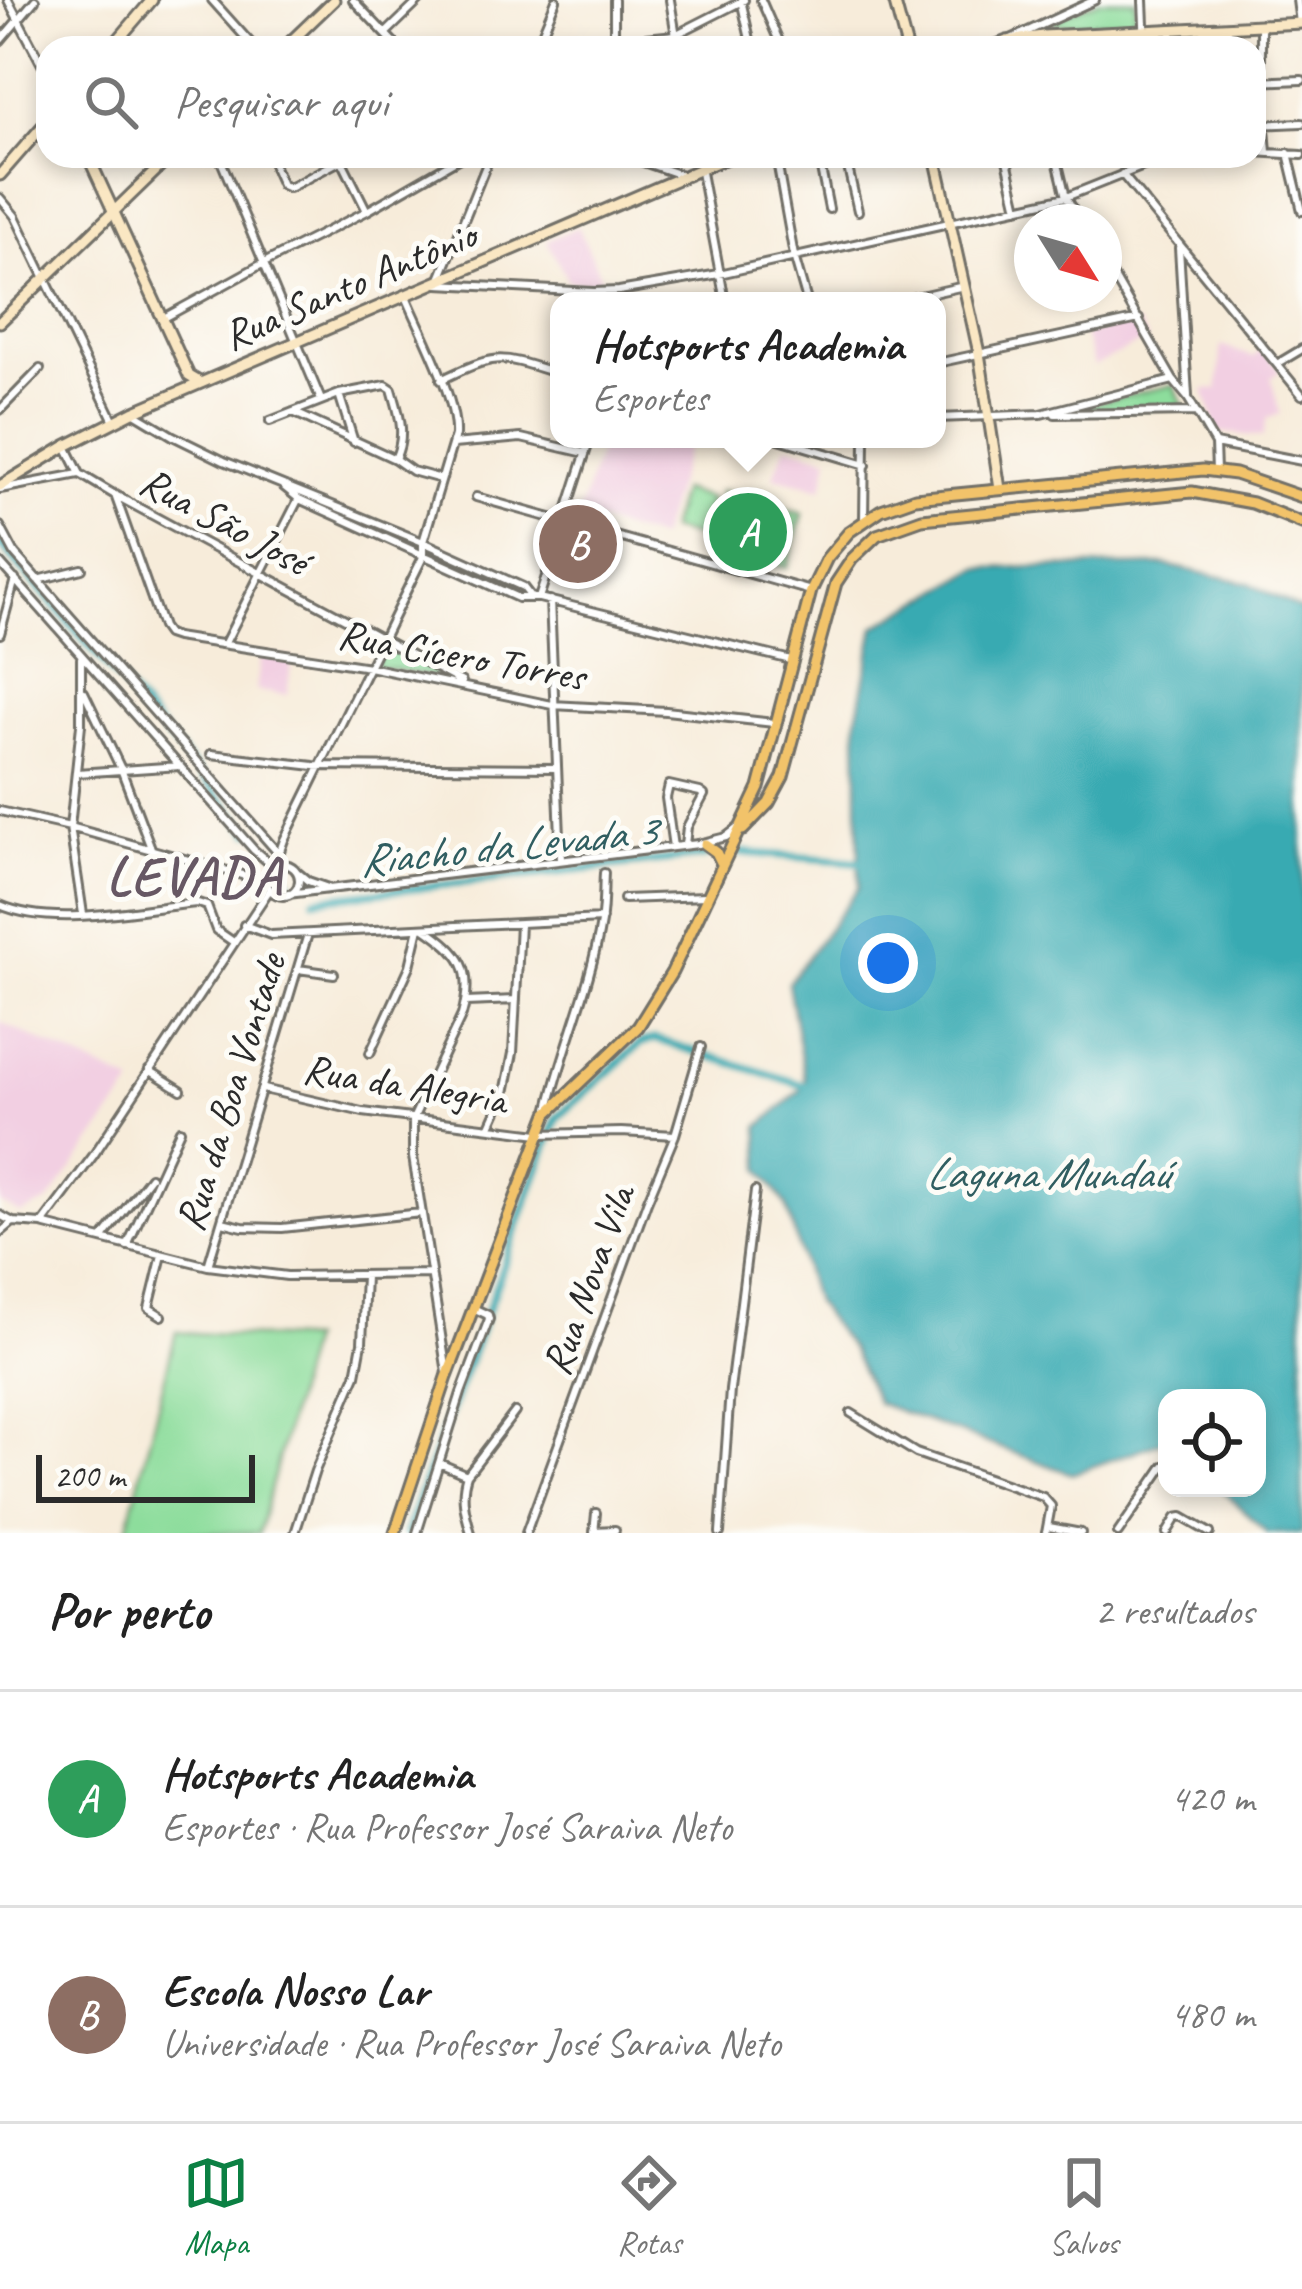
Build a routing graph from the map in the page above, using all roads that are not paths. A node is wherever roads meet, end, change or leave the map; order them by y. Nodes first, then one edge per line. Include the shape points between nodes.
1 (8, 0) edge
2 (35, 0) edge
3 (152, 0) edge
4 (212, 0) edge
5 (334, 0) edge
6 (353, 0) edge
7 (420, 0) edge
8 (556, 0) edge
9 (614, 0) edge
10 (670, 0) edge
11 (761, 0) edge
12 (894, 0) edge
13 (1095, 0) edge
14 (1142, 0) edge
15 (1298, 0) edge
16 (742, 1) edge
17 (18, 20) junction
18 (1048, 20) junction
19 (1301, 23) edge
20 (1261, 25) junction
21 (1172, 30) junction
22 (1144, 32) junction
23 (386, 33) junction
24 (675, 35) junction
25 (121, 36) edge
26 (245, 36) edge
27 (296, 36) edge
28 (389, 36) edge
29 (541, 36) edge
30 (614, 36) edge
31 (666, 36) edge
32 (749, 36) edge
33 (777, 36) edge
34 (904, 36) edge
35 (1017, 36) edge
36 (1042, 36) joint
37 (1144, 36) edge
38 (1172, 36) edge
39 (1260, 36) edge
40 (0, 41) edge
41 (36, 54) edge
42 (1302, 80) edge
43 (1266, 82) edge
44 (1302, 123) edge
45 (1266, 124) edge
46 (36, 134) edge
47 (1266, 138) edge
48 (1267, 152) joint
49 (1288, 153) junction
50 (1302, 155) edge
51 (94, 168) edge
52 (159, 168) edge
53 (224, 168) edge
54 (274, 168) edge
55 (323, 168) edge
56 (346, 168) edge
57 (442, 168) edge
58 (485, 168) edge
59 (664, 168) edge
60 (778, 168) edge
61 (821, 168) edge
62 (848, 168) edge
63 (937, 168) edge
64 (1009, 168) edge
65 (1059, 168) edge
66 (1134, 168) edge
67 (700, 169) joint
68 (1122, 174) junction
69 (0, 175) edge
70 (684, 176) junction
71 (1066, 196) junction
72 (0, 198) edge
73 (1017, 204) edge
74 (1034, 204) edge
75 (1071, 204) edge
76 (829, 209) dead end
77 (1014, 209) edge
78 (368, 211) junction
79 (858, 211) dead end
80 (1302, 211) edge
81 (116, 212) junction
82 (951, 222) junction
83 (1179, 244) junction
84 (794, 256) junction
85 (264, 263) junction
86 (719, 274) junction
87 (47, 278) junction
88 (460, 279) junction
89 (438, 284) junction
90 (964, 286) junction
91 (1122, 290) edge
92 (723, 292) edge
93 (804, 292) edge
94 (939, 292) edge
95 (406, 296) junction
96 (162, 319) junction
97 (1139, 319) junction
98 (0, 322) edge
99 (296, 341) junction
100 (1302, 349) edge
101 (979, 352) junction
102 (946, 361) edge
103 (1276, 364) junction
104 (40, 369) dead end
105 (550, 372) edge
106 (189, 376) junction
107 (441, 380) junction
108 (1172, 380) junction
109 (201, 383) junction
110 (187, 390) junction
111 (339, 394) junction
112 (1302, 395) edge
113 (1188, 398) junction
114 (321, 400) junction
115 (0, 410) edge
116 (134, 412) junction
117 (293, 412) junction
118 (1196, 412) junction
119 (1041, 414) junction
120 (991, 417) junction
121 (946, 418) edge
122 (114, 422) junction
123 (270, 422) dead end
124 (355, 442) junction
125 (453, 444) junction
126 (1215, 444) junction
127 (550, 445) edge
128 (66, 446) junction
129 (564, 448) edge
130 (587, 448) edge
131 (814, 448) edge
132 (865, 448) edge
133 (586, 453) junction
134 (394, 459) junction
135 (1302, 461) edge
136 (866, 465) junction
137 (1216, 471) junction
138 (80, 473) junction
139 (1235, 475) junction
140 (441, 478) junction
141 (0, 488) edge
142 (1000, 489) junction
143 (301, 495) junction
144 (115, 496) junction
145 (1302, 496) edge
146 (476, 497) dead end
147 (1231, 497) junction
148 (864, 520) junction
149 (563, 521) junction
150 (1302, 523) edge
151 (0, 526) edge
152 (423, 542) junction
153 (423, 557) junction
154 (0, 562) edge
155 (82, 569) dead end
156 (260, 572) junction
157 (15, 579) junction
158 (38, 580) junction
159 (811, 591) junction
160 (534, 597) junction
161 (550, 600) junction
162 (801, 626) junction
163 (821, 632) junction
164 (0, 634) edge
165 (384, 638) junction
166 (224, 645) junction
167 (796, 645) junction
168 (817, 650) junction
169 (80, 654) junction
170 (793, 660) junction
171 (369, 668) junction
172 (470, 686) junction
173 (82, 687) junction
174 (552, 705) junction
175 (778, 723) junction
176 (211, 754) dead end
177 (180, 766) junction
178 (322, 766) junction
179 (556, 768) junction
180 (121, 770) junction
181 (77, 773) junction
182 (0, 811) edge
183 (740, 826) junction
184 (70, 827) junction
185 (733, 842) junction
186 (701, 844) junction
187 (685, 845) junction
188 (673, 847) junction
189 (151, 848) junction
190 (279, 854) junction
191 (561, 861) junction
192 (721, 863) junction
193 (277, 866) junction
194 (297, 872) junction
195 (604, 873) dead end
196 (269, 885) junction
197 (332, 889) junction
198 (288, 894) junction
199 (706, 896) junction
200 (624, 899) dead end
201 (0, 904) edge
202 (83, 914) junction
203 (602, 919) junction
204 (520, 923) junction
205 (244, 925) junction
206 (422, 928) junction
207 (308, 934) junction
208 (233, 941) junction
209 (298, 969) junction
210 (334, 974) dead end
211 (516, 1000) junction
212 (465, 1002) junction
213 (700, 1050) dead end
214 (370, 1053) dead end
215 (149, 1070) junction
216 (263, 1089) junction
217 (181, 1090) dead end
218 (548, 1113) junction
219 (412, 1119) junction
220 (490, 1126) junction
221 (180, 1130) dead end
222 (541, 1134) junction
223 (675, 1135) junction
224 (150, 1177) dead end
225 (755, 1191) dead end
226 (421, 1213) junction
227 (0, 1215) edge
228 (13, 1222) junction
229 (222, 1222) junction
230 (42, 1224) junction
231 (0, 1233) edge
232 (103, 1239) junction
233 (127, 1246) junction
234 (162, 1256) junction
235 (208, 1266) junction
236 (431, 1274) junction
237 (364, 1276) junction
238 (483, 1313) junction
239 (162, 1316) dead end
240 (447, 1376) junction
241 (515, 1412) dead end
242 (850, 1413) dead end
243 (439, 1463) junction
244 (467, 1475) junction
245 (1158, 1475) edge
246 (596, 1514) dead end
247 (615, 1530) dead end
248 (1047, 1530) edge
249 (404, 1532) edge
250 (594, 1532) edge
251 (296, 1533) edge
252 (471, 1533) edge
253 (526, 1533) edge
254 (720, 1533) edge
255 (1081, 1533) edge
256 (1118, 1533) edge
257 (1167, 1533) edge
258 (1210, 1533) edge

1 - 17 street
2 - 17 street
3 - 25 street
4 - 26 street
5 - 27 street
6 - 23 street
7 - 23 street
8 - 29 street
9 - 30 street
10 - 24 street
11 - 33 street
12 - 34 street
13 - 18 street
14 - 22 street
15 - 19 street
16 - 24 street
16 - 32 street
17 - 40 street
17 - 41 street
18 - 35 street
18 - 36 street
19 - 20 street
20 - 21 street
20 - 39 street
21 - 22 street
21 - 38 street
22 - 36 street
22 - 37 street
23 - 28 street
24 - 31 street
42 - 43 street
44 - 45 street
46 - 69 street
47 - 48 street
48 - 49 street
49 - 50 street
49 - 80 street
51 - 81 street
52 - 81 street
53 - 85 street
54 - 55 street via 289,188
56 - 78 street
57 - 78 street
58 - 89 street
59 - 70 street
60 - 84 street
61 - 76 street
62 - 79 street
63 - 82 street
64 - 73 street
65 - 71 street
66 - 68 street
67 - 70 street, Rua Santo Antônio
67 - 86 street
68 - 71 street
68 - 83 street
70 - 88 street, Rua Santo Antônio
71 - 74 street
71 - 75 street
72 - 87 street
77 - 82 street
78 - 85 street
81 - 87 street
81 - 96 street
82 - 84 street
82 - 90 street
83 - 103 street
83 - 113 street
84 - 86 street
84 - 93 street
85 - 96 street
85 - 99 street
86 - 88 street via 594,292
86 - 92 street
87 - 98 street
87 - 122 street
88 - 89 street, Rua Santo Antônio
89 - 95 street, Rua Santo Antônio
90 - 94 street
90 - 101 street
91 - 97 street
95 - 99 street, Rua Santo Antônio
95 - 107 street
96 - 106 street
97 - 101 street
97 - 108 street
99 - 109 street, Rua Santo Antônio
99 - 114 street
100 - 103 street
101 - 102 street
101 - 120 street
103 - 112 street
104 - 115 street
105 - 107 street via 500,358
106 - 109 street
106 - 110 street
107 - 125 street via 455,422
108 - 113 street
108 - 119 street
109 - 110 street, Rua Santo Antônio
110 - 116 street, Rua Santo Antônio
111 - 114 street
111 - 124 street
111 - 134 street via 390,386 403,430
113 - 118 street
114 - 117 street
116 - 122 street, Rua Santo Antônio
116 - 143 street
117 - 123 street
117 - 124 street
118 - 119 street
118 - 126 street
119 - 120 street
120 - 121 street
120 - 142 street
122 - 128 street, Rua Santo Antônio
124 - 134 street
125 - 127 street via 521,438
125 - 140 street
126 - 135 street
126 - 137 street
128 - 138 street, Rua São José
128 - 141 street, Rua Santo Antônio
129 - 133 street
130 - 133 street
131 - 136 street
132 - 136 street
133 - 149 street
134 - 140 street
136 - 148 street
137 - 139 main road
137 - 142 main road
138 - 141 street, Rua São José
138 - 144 street, Rua São José
139 - 145 main road
139 - 147 main road
140 - 152 street
142 - 148 main road via 915,498
143 - 152 street
143 - 153 street
143 - 156 street
144 - 156 street, Rua São José
144 - 166 street, Rua Cícero Torres via 167,634
146 - 149 street
147 - 150 main road
147 - 163 main road via 1178,492 907,523 852,559
148 - 159 main road via 827,558
149 - 159 street
149 - 160 street
151 - 158 street
152 - 153 street
152 - 160 street
153 - 160 street via 518,598
153 - 165 street
154 - 157 street
155 - 158 street
156 - 165 street, Rua São José
156 - 166 street
157 - 164 street
157 - 169 street
158 - 190 street
159 - 162 main road
160 - 161 street
161 - 170 street
161 - 174 street
162 - 163 main road
162 - 167 main road
163 - 168 main road
165 - 171 street
165 - 172 street, Rua São José
166 - 171 street, Rua Cícero Torres
167 - 168 main road
167 - 170 main road
168 - 185 main road via 779,786
169 - 173 street
169 - 177 street
170 - 175 main road
171 - 172 street, Rua Cícero Torres
171 - 178 street
172 - 174 street, Rua Cícero Torres
173 - 180 street
173 - 181 street
174 - 175 street, Rua Cícero Torres
174 - 179 street
175 - 183 main road
176 - 178 street
177 - 180 street
177 - 193 street
178 - 179 street
178 - 190 street
179 - 191 street
180 - 181 street
180 - 189 street
181 - 184 street
182 - 184 street
183 - 185 main road
183 - 186 street
184 - 189 street
184 - 202 street
185 - 186 street
185 - 192 main road
186 - 187 street
186 - 192 main road
187 - 188 street
187 - 188 street via 704,795 669,785
188 - 191 street
189 - 196 street
190 - 193 street
191 - 197 street
192 - 199 main road
193 - 194 street
193 - 196 street
194 - 197 street
194 - 198 street
195 - 203 street
196 - 198 street
196 - 205 street
197 - 198 street
199 - 200 street
199 - 218 main road via 638,1027
201 - 202 street via 31,915
202 - 208 street via 199,903
203 - 204 street
203 - 218 street
204 - 206 street
204 - 211 street
205 - 207 street via 272,935
205 - 208 street
206 - 207 street
206 - 212 street via 459,956
206 - 214 street
207 - 209 street, Rua da Boa Vontade
208 - 215 street
209 - 210 street
209 - 216 street, Rua da Boa Vontade
211 - 212 street
211 - 220 street via 510,1076
212 - 219 street
213 - 223 street, Rua Nova Vila
215 - 217 street
215 - 230 street
216 - 219 street, Rua da Alegria
216 - 229 street, Rua da Boa Vontade
218 - 222 main road
219 - 220 street, Rua da Alegria
219 - 226 street
220 - 222 street, Rua da Alegria
221 - 233 street
222 - 223 street, Rua da Alegria
222 - 238 main road via 494,1254
223 - 253 street, Rua Nova Vila
224 - 232 street
225 - 254 street
226 - 229 street via 282,1228
226 - 236 street
227 - 228 street
228 - 230 street
228 - 231 street
229 - 235 street, Rua da Boa Vontade
230 - 232 street
232 - 233 street
233 - 234 street
234 - 235 street
234 - 239 street via 149,1308
235 - 237 street
236 - 237 street
236 - 240 street
237 - 251 street via 356,1375
238 - 240 main road
238 - 243 street
240 - 249 main road
241 - 244 street
242 - 248 street via 916,1453 1028,1490 1049,1503
243 - 244 street
243 - 249 street
244 - 252 street
245 - 256 street
246 - 250 street
247 - 250 street
248 - 255 street
257 - 258 street via 1176,1518

